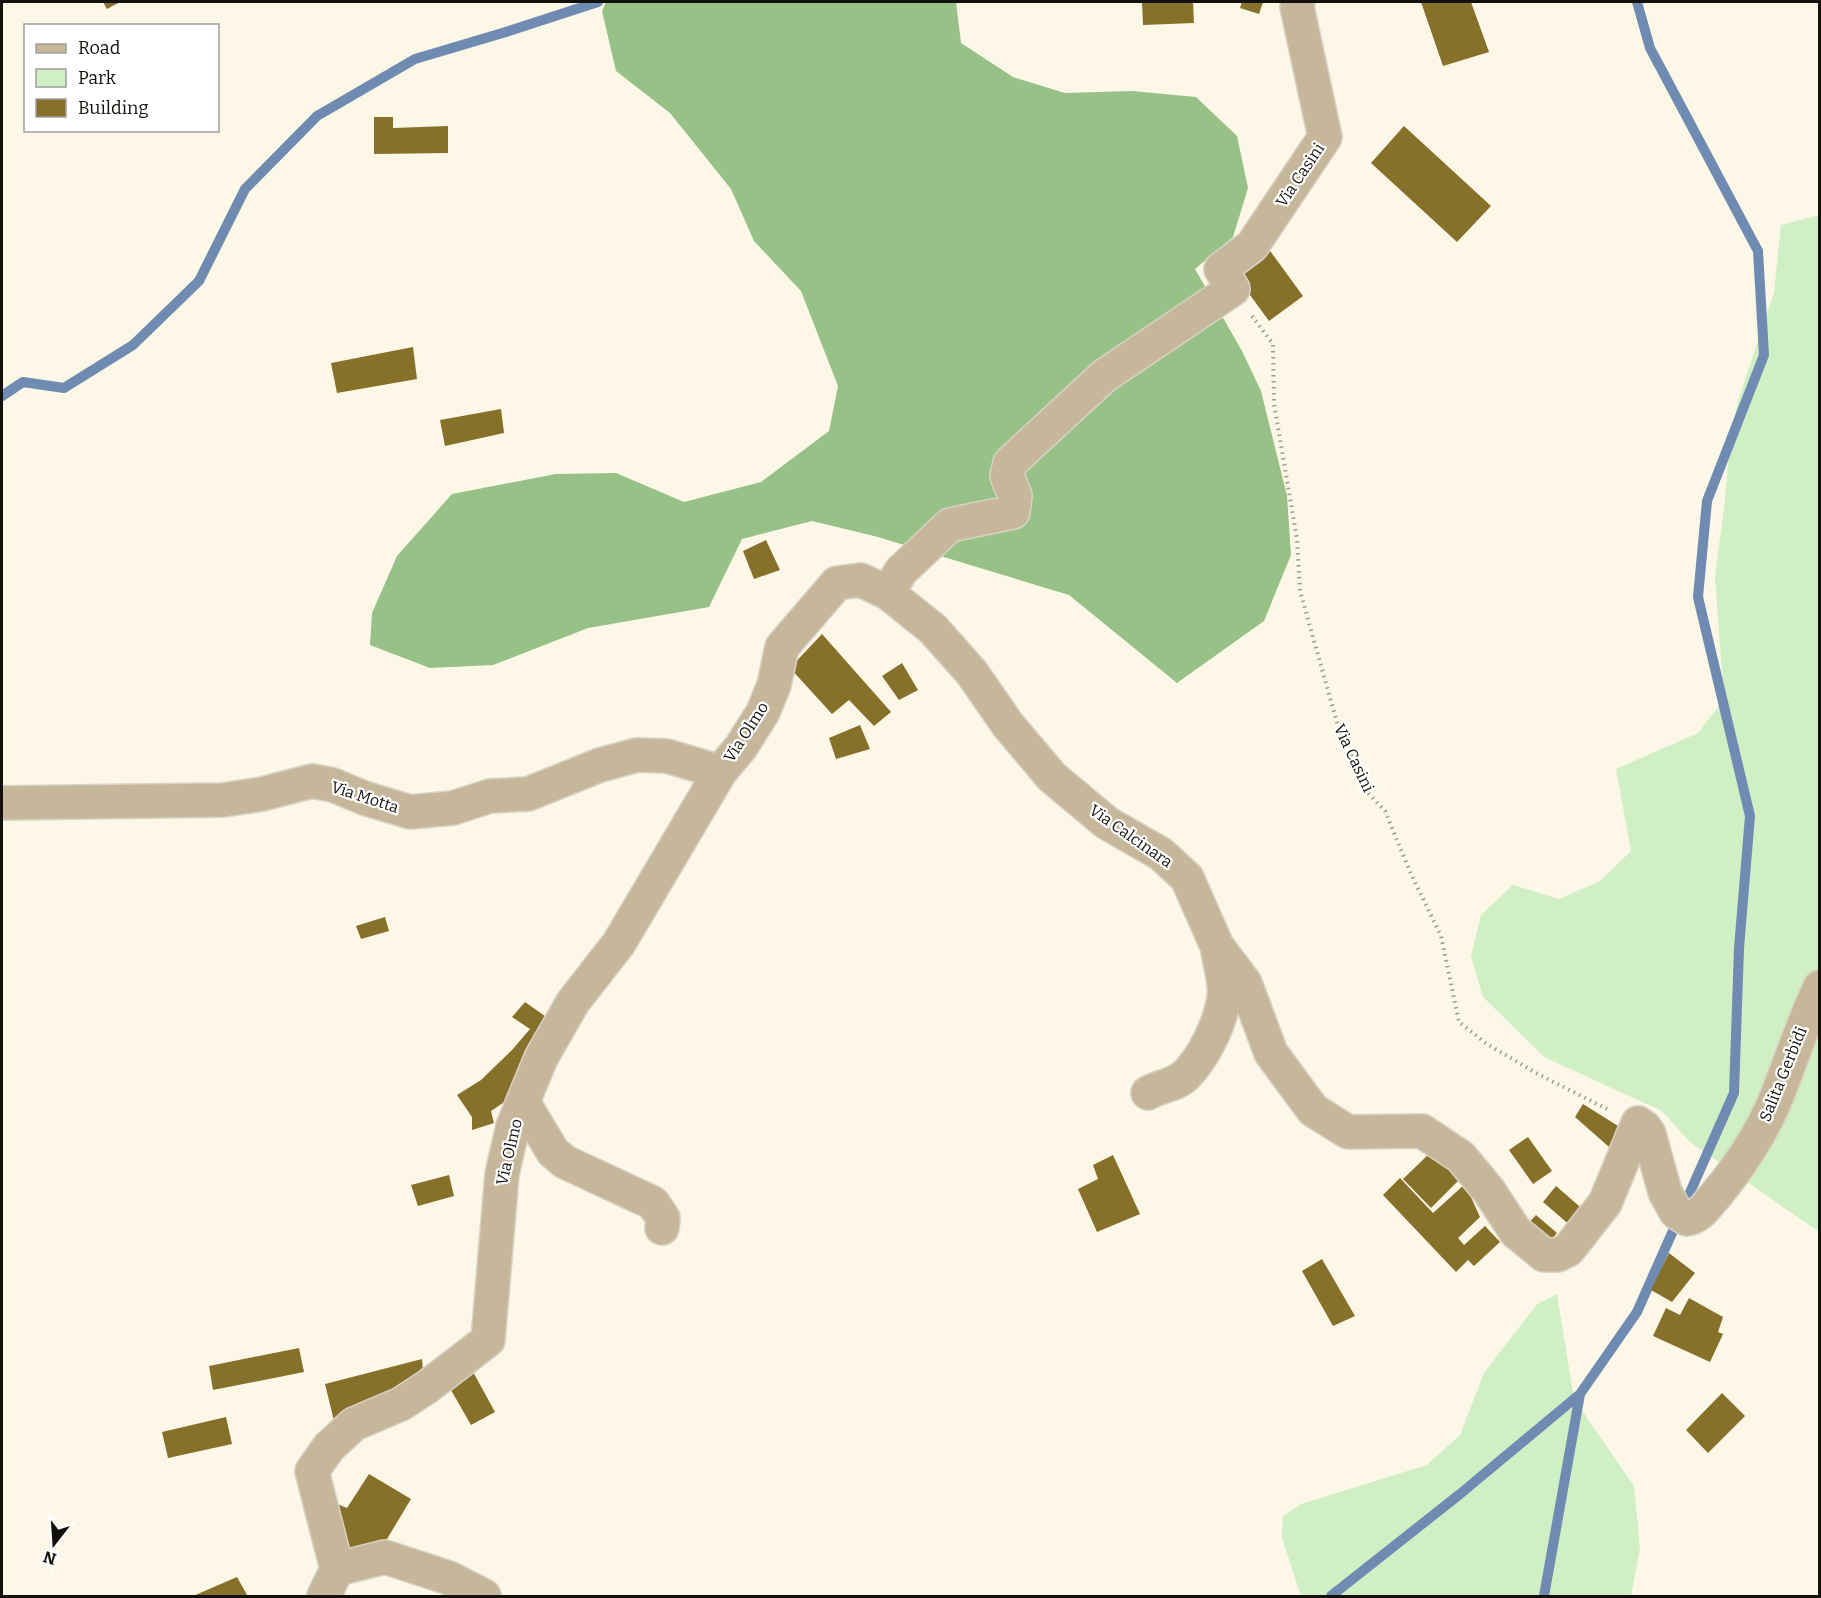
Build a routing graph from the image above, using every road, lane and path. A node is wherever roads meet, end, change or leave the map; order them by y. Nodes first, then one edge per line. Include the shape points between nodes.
1 (1298, 2) edge
2 (1233, 290) junction
3 (888, 593) junction
4 (720, 772) junction
5 (2, 803) edge
6 (1217, 946) junction
7 (1820, 987) edge
8 (1149, 1093) dead end
9 (523, 1102) junction
10 (1643, 1129) junction
11 (662, 1228) dead end
12 (331, 1582) edge
13 (484, 1596) edge

1 - 2 street, Via Casini via 1325,137 1252,246 1221,268
2 - 3 street via 1104,376 1010,463 1007,476 1015,496 1012,512 950,525 901,571
2 - 10 path, Via Casini via 1273,344 1274,404 1297,539 1300,591 1338,726 1369,794 1385,811 1441,936 1459,1022 1536,1073
3 - 4 street, Via Olmo via 861,580 837,583 782,648 763,712
3 - 6 street, Via Calcinara via 933,629 1052,777 1107,823 1161,854 1187,878
4 - 5 street, Via Motta via 667,756 637,755 600,765 528,794 490,796 453,808 410,812 312,781 223,800
4 - 9 street, Via Olmo via 618,943 573,1002 541,1058
6 - 8 street via 1225,995 1212,1039 1185,1076
6 - 10 street, Via Calcinara via 1245,983 1271,1053 1313,1110 1348,1132 1422,1131 1461,1156 1516,1232 1544,1255 1557,1256 1568,1250 1605,1203
7 - 10 street, Salita Gerbidi via 1774,1105 1732,1175 1695,1217 1679,1210 1660,1177
9 - 11 street via 559,1157 653,1203 663,1218
9 - 12 street, Via Olmo via 502,1174 488,1340 401,1404 354,1424 329,1447 312,1471
12 - 13 street via 385,1557 449,1578

